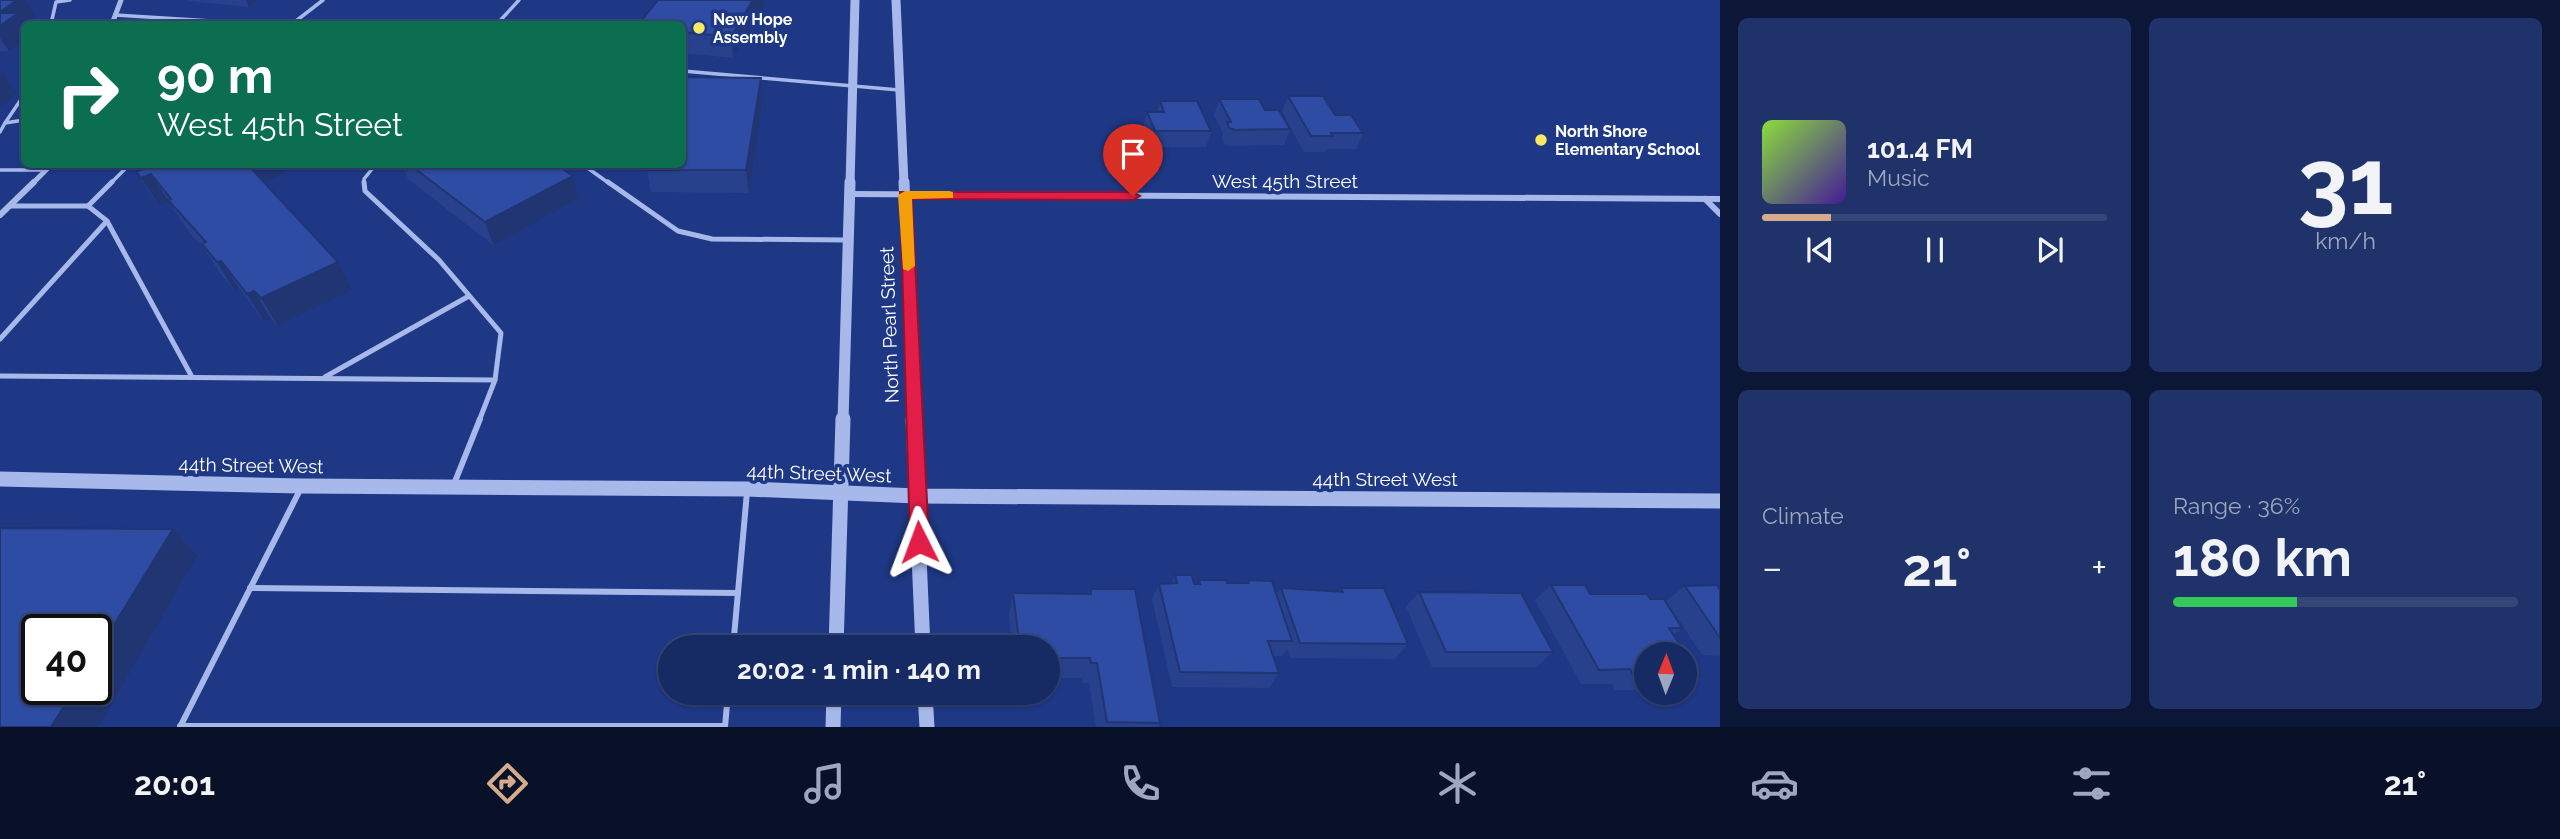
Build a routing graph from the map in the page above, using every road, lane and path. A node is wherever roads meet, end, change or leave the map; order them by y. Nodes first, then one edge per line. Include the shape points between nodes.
1 (70, 0) edge
2 (121, 0) edge
3 (323, 0) edge
4 (519, 0) edge
5 (855, 0) edge
6 (896, 0) edge
7 (56, 1) edge
8 (115, 15) junction
9 (52, 21) edge
10 (113, 21) edge
11 (212, 21) edge
12 (296, 21) edge
13 (500, 21) edge
14 (686, 71) edge
15 (853, 87) junction
16 (900, 90) junction
17 (21, 99) edge
18 (21, 120) edge
19 (5, 123) junction
20 (0, 132) edge
21 (33, 168) edge
22 (49, 168) edge
23 (126, 168) edge
24 (373, 168) edge
25 (588, 168) edge
26 (0, 170) edge
27 (849, 194) junction
28 (905, 195) junction
29 (1705, 199) junction
30 (1720, 199) edge
31 (10, 206) junction
32 (88, 206) junction
33 (1720, 214) edge
34 (0, 215) edge
35 (107, 221) junction
36 (848, 240) junction
37 (469, 296) junction
38 (0, 340) edge
39 (0, 376) edge
40 (192, 377) junction
41 (322, 379) junction
42 (495, 380) junction
43 (0, 479) edge
44 (302, 486) junction
45 (452, 487) junction
46 (747, 489) junction
47 (840, 494) junction
48 (917, 496) junction
49 (1720, 501) edge
50 (250, 588) junction
51 (738, 593) junction
52 (734, 635) edge
53 (836, 635) edge
54 (922, 635) edge
55 (727, 705) edge
56 (834, 705) edge
57 (926, 705) edge
58 (180, 726) edge
59 (725, 726) edge
60 (833, 727) edge
61 (927, 727) edge

1 - 7 lane
2 - 8 street
3 - 12 lane
4 - 13 lane
5 - 15 street, North Pearl Street
6 - 16 street, North Pearl Street
7 - 9 lane
8 - 10 street
8 - 11 lane
14 - 15 lane
15 - 16 lane
15 - 27 street, North Pearl Street
16 - 28 street, North Pearl Street
17 - 19 lane
18 - 19 lane
19 - 20 lane
21 - 26 lane
22 - 31 street
23 - 32 lane
24 - 37 lane via 364,179 365,191 439,260
25 - 36 lane via 678,231 712,239
27 - 28 street, West 45th Street
27 - 36 street, North Pearl Street
28 - 29 street, West 45th Street
28 - 48 street, North Pearl Street
29 - 30 street, West 45th Street
29 - 33 street
31 - 32 lane
31 - 34 street
32 - 35 lane
35 - 38 lane
35 - 40 lane
36 - 47 street, North Pearl Street
37 - 41 lane
37 - 42 lane via 500,333
39 - 40 lane
40 - 41 lane
41 - 42 lane
42 - 45 lane
43 - 44 street, 44th Street West
44 - 45 street, 44th Street West
44 - 50 lane
45 - 46 street, 44th Street West
46 - 47 street, 44th Street West
46 - 51 lane
47 - 48 street, 44th Street West
47 - 53 street, North Pearl Street
48 - 49 street, 44th Street West
48 - 54 street, North Pearl Street
50 - 51 lane
50 - 58 lane
51 - 52 lane
55 - 59 lane
56 - 60 street
57 - 61 street
58 - 59 lane

